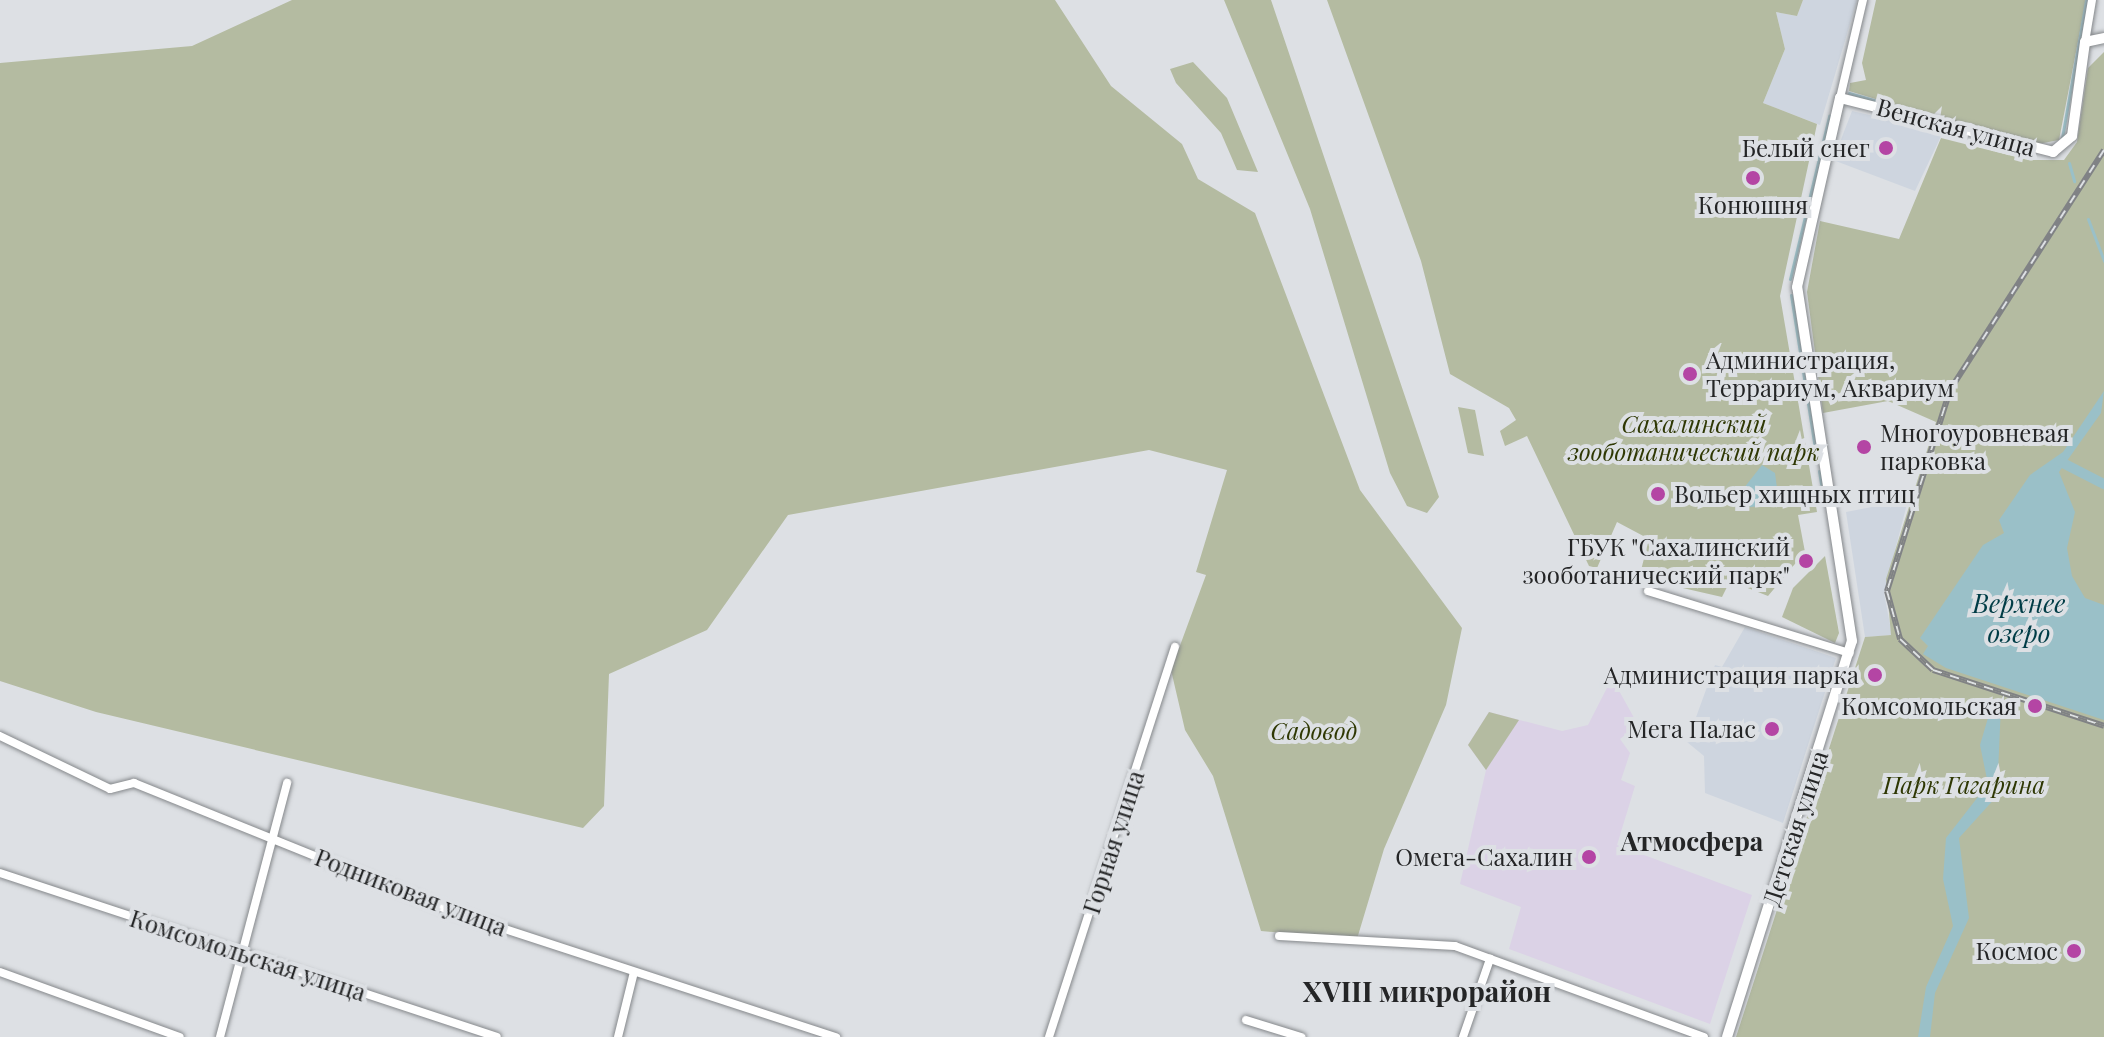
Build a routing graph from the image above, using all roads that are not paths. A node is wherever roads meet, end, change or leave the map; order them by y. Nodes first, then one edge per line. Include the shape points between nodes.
1 (1863, 0) edge
2 (2092, 0) edge
3 (2104, 38) edge
4 (2085, 42) junction
5 (1840, 98) junction
6 (1648, 591) dead end
7 (1175, 647) dead end
8 (1850, 653) junction
9 (0, 736) edge
10 (287, 783) dead end
11 (273, 838) junction
12 (0, 873) edge
13 (1279, 936) dead end
14 (243, 953) junction
15 (1490, 959) junction
16 (0, 972) edge
17 (634, 972) junction
18 (1246, 1020) dead end
19 (180, 1037) edge
20 (220, 1037) edge
21 (497, 1037) edge
22 (618, 1037) edge
23 (836, 1037) edge
24 (1049, 1037) edge
25 (1301, 1037) edge
26 (1463, 1037) edge
27 (1704, 1037) edge
28 (1727, 1037) edge

1 - 5 street
2 - 4 street, Венская улица
3 - 4 street
4 - 5 street, Венская улица via 2072,136 2053,152
5 - 8 street, Детская улица via 1797,287
6 - 8 street
7 - 24 street, Горная улица
8 - 28 street, Детская улица
9 - 11 street, Родниковая улица via 110,789 134,783
10 - 11 street
11 - 14 street
11 - 17 street, Родниковая улица via 456,913
12 - 14 street, Комсомольская улица
13 - 15 street via 1443,944
14 - 20 street
14 - 21 street, Комсомольская улица
15 - 26 street
15 - 27 street
16 - 19 street
17 - 22 street
17 - 23 street, Родниковая улица
18 - 25 street

